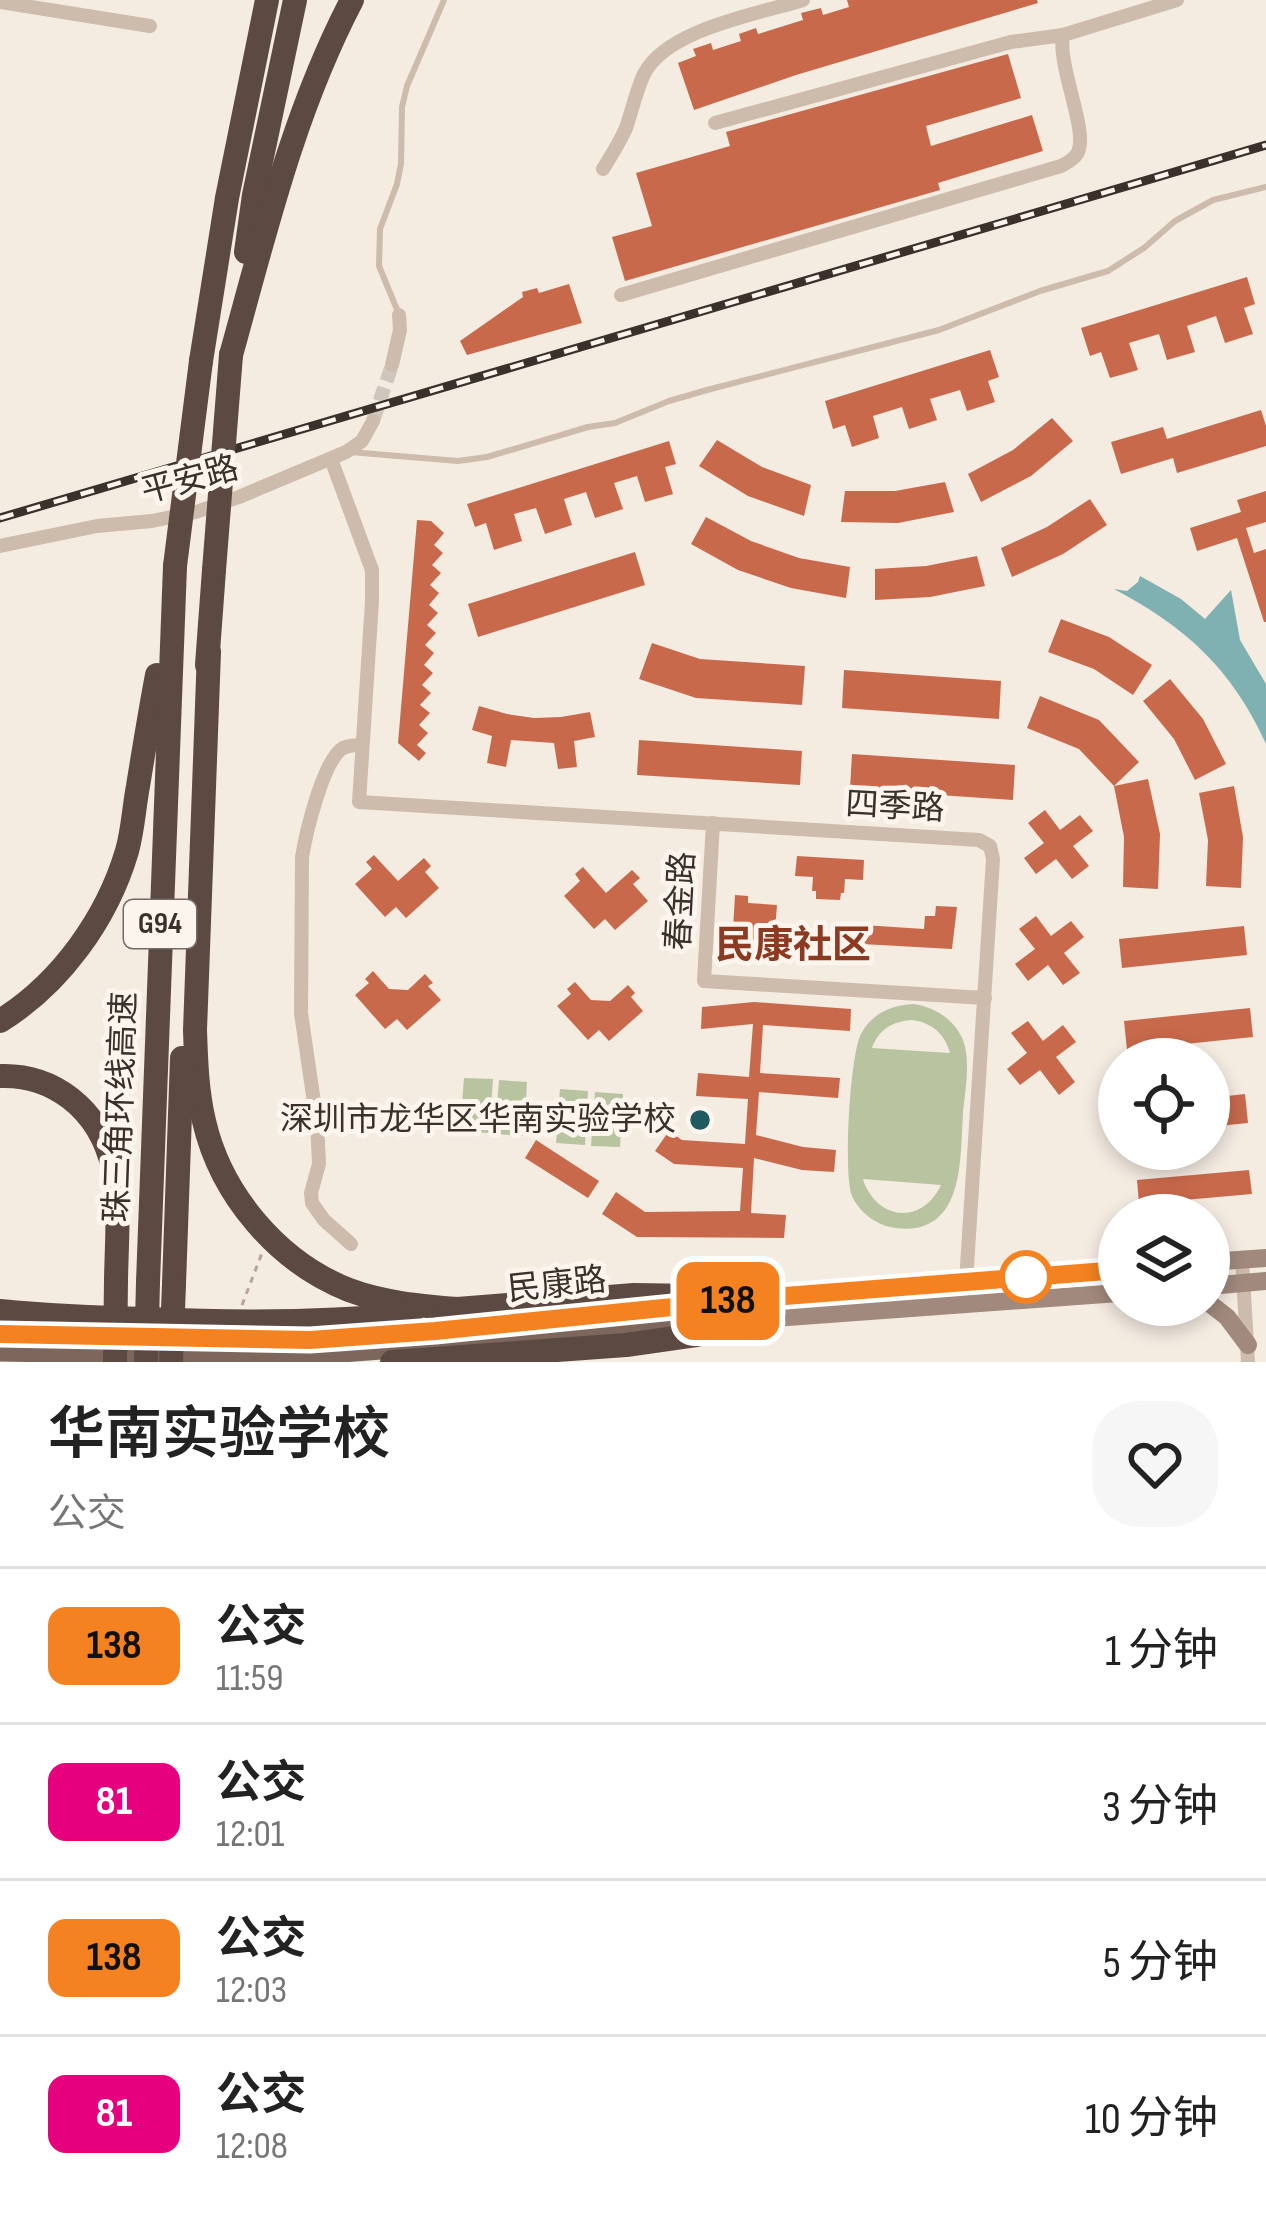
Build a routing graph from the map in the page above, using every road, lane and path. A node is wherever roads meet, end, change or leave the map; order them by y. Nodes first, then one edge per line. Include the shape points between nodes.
1 (267, 0) edge
2 (296, 0) edge
3 (352, 0) edge
4 (444, 0) edge
5 (803, 0) edge
6 (1177, 0) edge
7 (0, 2) edge
8 (150, 26) dead end
9 (1063, 35) junction
10 (715, 124) dead end
11 (603, 169) dead end
12 (1266, 187) edge
13 (621, 295) dead end
14 (400, 315) joint
15 (230, 356) junction
16 (392, 365) tunnel mouth
17 (374, 421) tunnel mouth
18 (339, 455) junction
19 (0, 546) edge
20 (175, 566) junction
21 (209, 652) junction
22 (362, 745) junction
23 (713, 824) junction
24 (985, 998) junction
25 (0, 1021) edge
26 (0, 1076) edge
27 (351, 1244) dead end
28 (1266, 1258) edge
29 (1242, 1260) junction
30 (1230, 1261) edge
31 (1098, 1272) edge
32 (1266, 1281) edge
33 (966, 1282) junction
34 (1245, 1283) junction
35 (1230, 1284) edge
36 (902, 1287) junction
37 (1098, 1294) edge
38 (773, 1308) junction
39 (904, 1308) junction
40 (458, 1309) junction
41 (0, 1310) edge
42 (1230, 1322) edge
43 (0, 1334) edge
44 (0, 1351) edge
45 (1248, 1353) edge
46 (423, 1361) edge
47 (115, 1362) edge
48 (146, 1362) edge
49 (171, 1362) edge
50 (392, 1362) edge

1 - 20 highway, G94, bridge via 227,198
2 - 15 highway, G94
3 - 15 highway via 291,140
4 - 14 lane via 407,86 397,184 380,229 380,266
5 - 11 street via 668,48 643,76
6 - 9 street
7 - 8 street
9 - 10 street via 1011,42
9 - 13 street via 1081,138 1072,160
12 - 18 lane via 1213,200 1108,272 939,330 487,457
14 - 16 street
15 - 21 highway, 珠三角环线高速 / G94, bridge
17 - 18 street, 平安路
18 - 19 street, 平安路 via 196,512
18 - 22 street via 372,570
20 - 25 highway via 121,869 71,956
20 - 48 highway, 珠三角环线高速 / G94, bridge
21 - 40 highway via 195,1030 205,1124 218,1162 267,1235 321,1275 379,1299
21 - 49 highway, 珠三角环线高速 / G94, bridge via 191,816
22 - 23 street, 四季路 via 359,802
22 - 27 street via 346,747 331,764 302,857 302,1013 319,1164 312,1203
23 - 24 street, 四季路 via 986,842 993,859
23 - 24 street, 春金路 via 704,981
24 - 33 street, 四季路
26 - 47 highway, bridge via 65,1094 108,1146 117,1196
28 - 29 main road
29 - 30 main road
29 - 34 street
31 - 33 main road, 民康路
32 - 34 main road
33 - 36 main road, 民康路
34 - 35 main road
34 - 45 street
36 - 38 main road, 民康路
36 - 39 main road
37 - 39 main road, 民康路
38 - 39 main road, 民康路
38 - 40 highway via 634,1295
38 - 43 main road, 民康路 via 310,1340
38 - 44 main road, 民康路 via 329,1353
38 - 46 highway via 644,1343
40 - 41 highway via 289,1323
42 - 45 main road
46 - 50 highway

